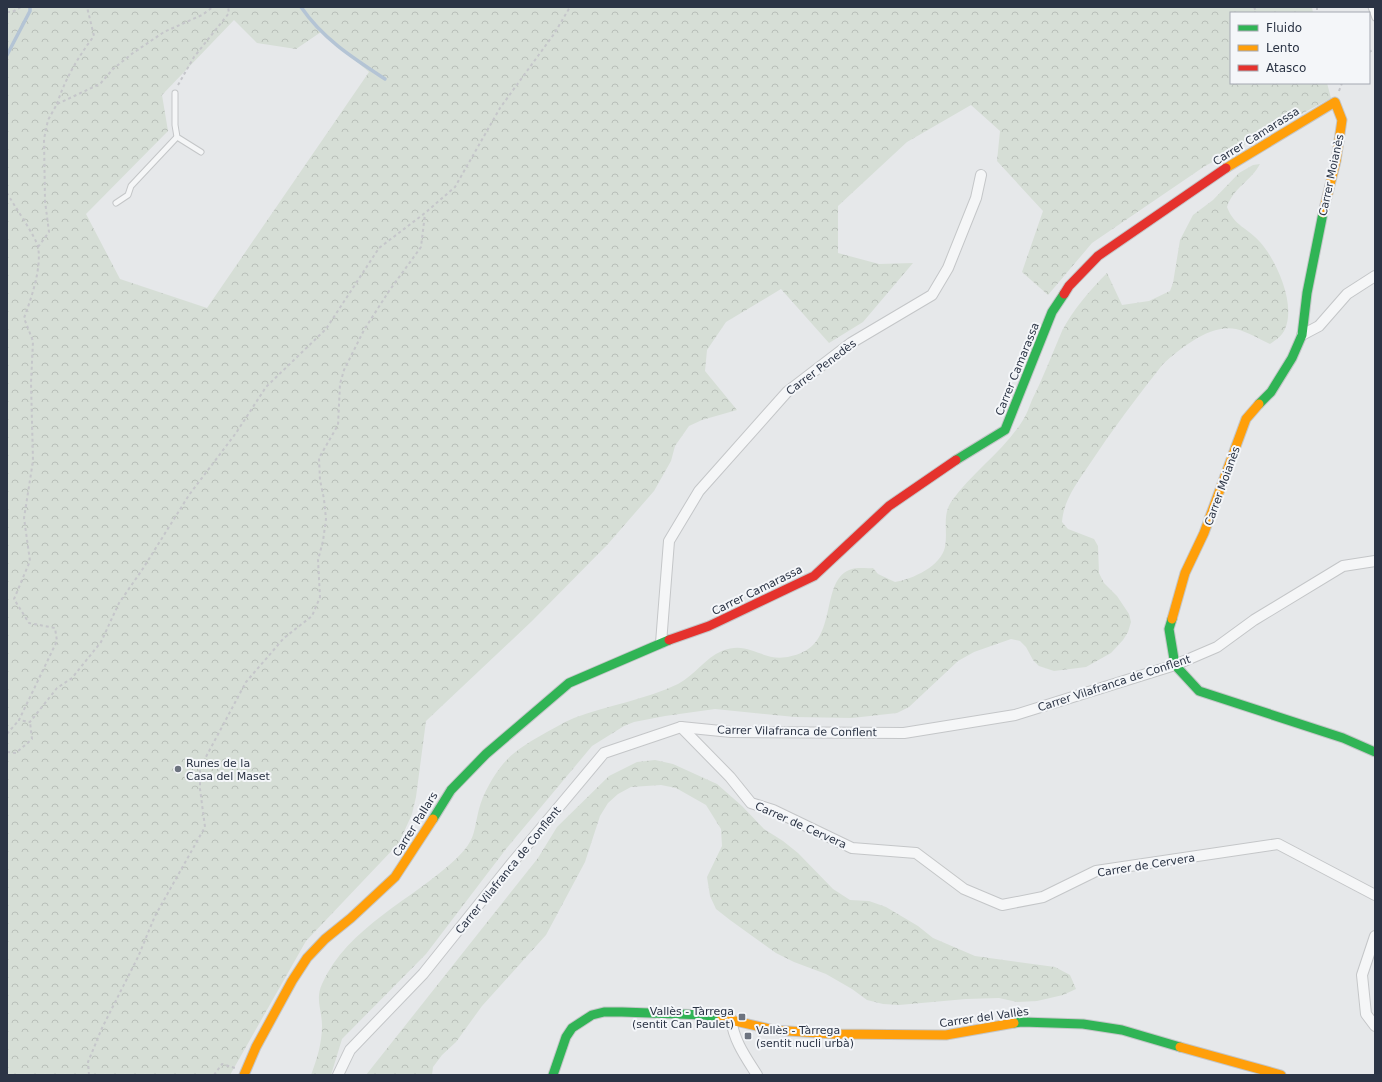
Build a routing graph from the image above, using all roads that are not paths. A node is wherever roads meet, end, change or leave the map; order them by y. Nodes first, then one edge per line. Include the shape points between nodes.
1 (1371, 7) edge
2 (1375, 18) edge
3 (175, 92) road end
4 (1335, 102) joint
5 (177, 137) junction
6 (201, 152) dead end
7 (981, 175) dead end
8 (116, 203) dead end
9 (1375, 276) edge
10 (1302, 335) junction
11 (1375, 561) edge
12 (661, 643) junction
13 (1175, 665) junction
14 (681, 727) junction
15 (1375, 752) edge
16 (1375, 895) edge
17 (1375, 936) edge
18 (732, 1019) junction
19 (1375, 1026) edge
20 (244, 1074) edge
21 (338, 1075) edge
22 (553, 1075) edge
23 (757, 1075) edge
24 (1281, 1075) edge

1 - 2 lane
3 - 5 lane
4 - 10 street, Carrer Moianès via 1342,120 1336,161 1307,293
4 - 12 street, Carrer Camarassa via 1214,175 1098,256 1069,286 1052,312 1005,430 937,471 889,506 814,576 709,626
5 - 6 lane
5 - 8 lane via 131,186 128,194
7 - 12 street, Carrer Penedès via 976,198 948,268 932,295 851,343 787,392 700,491 669,541
9 - 10 street via 1347,294 1319,326
10 - 13 street, Carrer Moianès via 1292,358 1271,392 1246,419 1204,533 1185,573 1169,629
11 - 13 street, Carrer Vilafranca de Conflent via 1343,566 1254,620 1217,647
12 - 20 street, Carrer Pallars via 569,683 486,754 451,790 395,878 325,939 308,958 292,981
13 - 14 street, Carrer Vilafranca de Conflent via 1015,715 904,733 731,732
13 - 15 street via 1199,691 1343,738
14 - 16 street, Carrer de Cervera via 730,777 751,803 773,810 852,848 916,853 964,889 1002,905 1043,897 1096,872 1278,844
14 - 21 street, Carrer Vilafranca de Conflent via 604,753 423,974 350,1050
17 - 19 street via 1362,975 1366,1014
18 - 22 street, Carrer del Vallès via 706,1015 622,1012 592,1015 577,1025 566,1037
18 - 23 street via 737,1044
18 - 24 street, Carrer del Vallès via 784,1031 921,1036 946,1035 1022,1022 1083,1024 1122,1030

